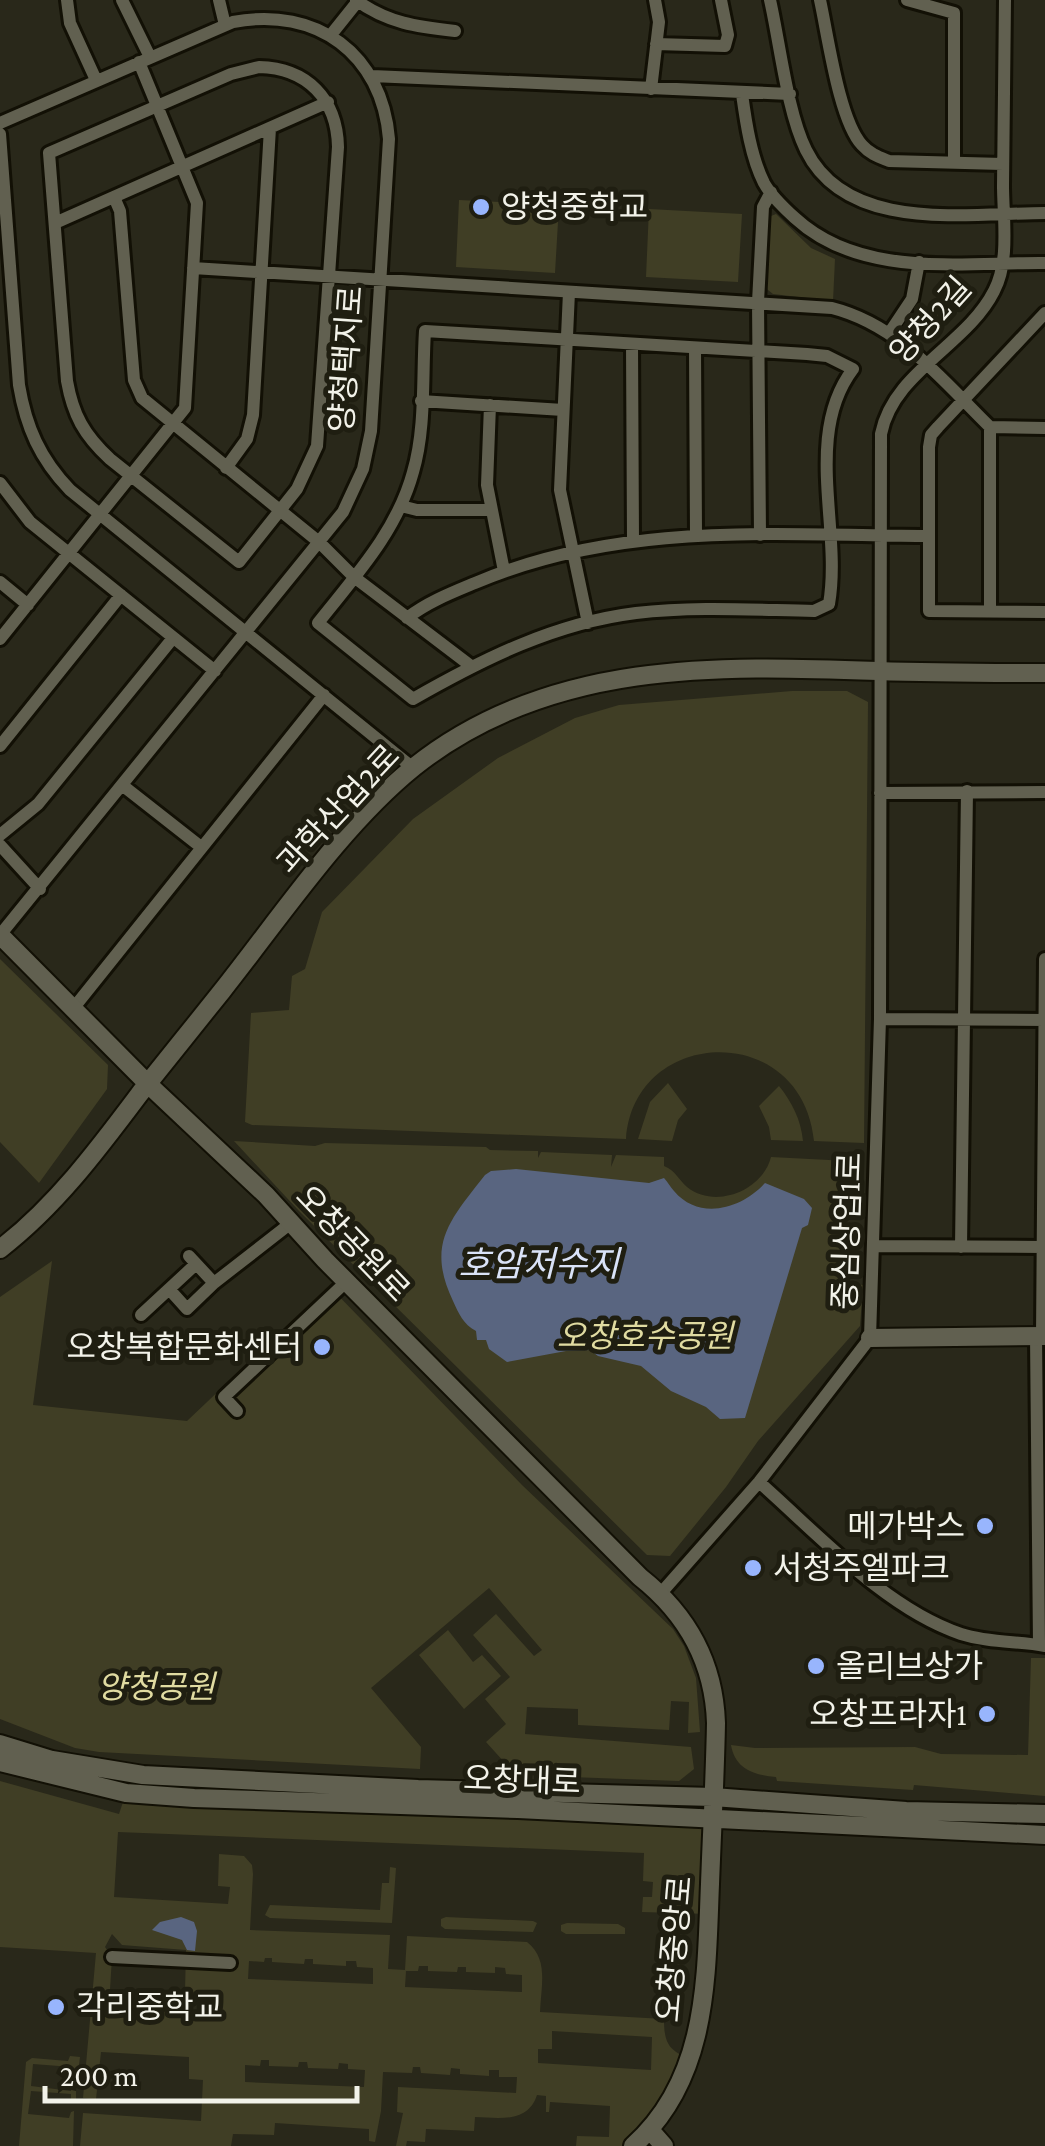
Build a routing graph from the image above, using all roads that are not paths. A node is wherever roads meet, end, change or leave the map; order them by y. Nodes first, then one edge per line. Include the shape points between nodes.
1 (67, 0) edge
2 (122, 0) edge
3 (218, 0) edge
4 (655, 0) edge
5 (721, 0) edge
6 (770, 0) edge
7 (820, 0) edge
8 (907, 0) edge
9 (1005, 0) edge
10 (357, 1) edge
11 (226, 25) junction
12 (455, 31) dead end
13 (330, 36) junction
14 (656, 44) junction
15 (144, 60) junction
16 (372, 76) junction
17 (96, 80) junction
18 (651, 89) junction
19 (742, 94) junction
20 (790, 94) junction
21 (328, 102) junction
22 (158, 106) junction
23 (0, 122) edge
24 (270, 128) junction
25 (0, 134) edge
26 (954, 163) junction
27 (1003, 164) junction
28 (184, 166) junction
29 (770, 192) junction
30 (114, 197) junction
31 (1003, 214) junction
32 (1045, 214) edge
33 (54, 224) junction
34 (918, 262) junction
35 (1002, 262) junction
36 (1045, 263) edge
37 (194, 268) junction
38 (261, 272) junction
39 (5, 275) edge
40 (330, 277) junction
41 (379, 280) junction
42 (569, 292) junction
43 (758, 302) junction
44 (1045, 313) edge
45 (890, 332) junction
46 (567, 340) junction
47 (632, 344) junction
48 (695, 348) junction
49 (757, 352) junction
50 (927, 366) junction
51 (421, 400) junction
52 (963, 401) junction
53 (490, 405) junction
54 (563, 410) junction
55 (174, 426) junction
56 (990, 427) junction
57 (1045, 428) edge
58 (226, 468) junction
59 (132, 477) junction
60 (0, 483) edge
61 (400, 506) junction
62 (490, 510) junction
63 (280, 511) junction
64 (102, 515) junction
65 (696, 535) junction
66 (760, 535) junction
67 (830, 535) junction
68 (880, 536) junction
69 (929, 536) junction
70 (633, 540) junction
71 (319, 542) junction
72 (572, 550) junction
73 (70, 554) junction
74 (504, 571) junction
75 (354, 577) junction
76 (0, 582) edge
77 (121, 595) junction
78 (28, 605) junction
79 (990, 612) junction
80 (1045, 612) edge
81 (407, 618) junction
82 (588, 623) junction
83 (246, 633) junction
84 (173, 638) junction
85 (0, 640) edge
86 (471, 666) junction
87 (215, 671) junction
88 (883, 671) junction
89 (1045, 673) edge
90 (324, 696) junction
91 (0, 746) edge
92 (413, 768) junction
93 (122, 785) junction
94 (880, 792) junction
95 (966, 792) junction
96 (1045, 792) edge
97 (0, 835) edge
98 (0, 845) edge
99 (201, 847) junction
100 (40, 889) junction
101 (0, 934) edge
102 (1045, 958) edge
103 (72, 1010) junction
104 (880, 1018) junction
105 (964, 1020) junction
106 (1045, 1020) edge
107 (148, 1084) junction
108 (291, 1222) junction
109 (873, 1246) junction
110 (962, 1247) junction
111 (1042, 1248) junction
112 (0, 1250) edge
113 (347, 1281) junction
114 (214, 1283) junction
115 (169, 1289) junction
116 (141, 1315) dead end
117 (1041, 1336) edge
118 (870, 1338) junction
119 (238, 1411) dead end
120 (759, 1482) junction
121 (661, 1593) junction
122 (1042, 1645) edge
123 (0, 1744) edge
124 (0, 1762) edge
125 (713, 1797) junction
126 (1045, 1814) edge
127 (712, 1818) junction
128 (1045, 1835) edge
129 (112, 1957) dead end
130 (230, 1963) dead end
131 (650, 2130) junction
132 (633, 2146) edge
133 (664, 2146) edge

1 - 17 street via 70,23
2 - 15 street
3 - 11 street
4 - 14 street
5 - 14 street via 725,46
6 - 20 street
7 - 26 street via 848,124 862,145 890,160
8 - 26 street via 954,13
9 - 27 street, 양청2길
10 - 12 street via 402,24
10 - 13 street
11 - 13 street, 양청택지로 via 282,18
11 - 15 street, 양청택지로
13 - 16 street, 양청택지로
14 - 18 street
15 - 17 street, 양청택지로
15 - 22 street
16 - 18 street
16 - 41 street, 양청택지로 via 389,140
17 - 23 street, 양청택지로
18 - 19 street
19 - 20 street
19 - 29 street
20 - 31 street via 815,166 854,200 893,212
21 - 22 street via 298,75 259,67
21 - 24 street
21 - 40 street via 338,147
22 - 28 street
22 - 33 street via 49,153
24 - 28 street
24 - 38 street
25 - 39 street
26 - 27 street
27 - 31 street, 양청2길
28 - 30 street
28 - 37 street via 197,202
29 - 34 street via 803,225 843,249
29 - 43 street via 763,208
30 - 33 street
30 - 55 street via 136,389
31 - 32 street
31 - 35 street, 양청2길
33 - 59 street via 71,404 92,442
34 - 35 street
34 - 45 street via 912,300
35 - 36 street
35 - 50 street, 양청2길 via 988,302
37 - 38 street
37 - 55 street via 185,408
38 - 40 street
38 - 58 street via 251,429
39 - 64 street via 28,426 57,476
40 - 41 street
40 - 63 street via 317,446
41 - 42 street
41 - 71 street, 양청택지로 via 368,449 355,490
42 - 43 street
42 - 46 street
43 - 45 street via 832,308
43 - 49 street
44 - 52 street
45 - 50 street
46 - 47 street
46 - 51 street via 425,331
46 - 54 street
47 - 48 street
47 - 70 street
48 - 49 street
48 - 65 street
49 - 66 street
49 - 67 street via 828,356 853,369 830,427
50 - 52 street
50 - 68 street, 양청2길 via 883,422
51 - 53 street
51 - 61 street via 416,459
52 - 56 street
52 - 69 street via 931,435
53 - 54 street
53 - 62 street
54 - 72 street via 560,490
55 - 58 street
55 - 59 street
56 - 57 street
56 - 79 street
58 - 63 street
59 - 63 street via 239,562
59 - 64 street
60 - 73 street via 30,522
61 - 62 street
61 - 75 street
62 - 74 street
63 - 71 street
64 - 73 street
64 - 83 street
65 - 66 street
65 - 70 street
66 - 67 street
67 - 68 street
67 - 82 street via 830,599 822,610 664,610
68 - 69 street
68 - 88 street, 양청2길
69 - 79 street via 930,611
70 - 72 street
71 - 75 street
71 - 83 street, 양청택지로
72 - 74 street
72 - 82 street
73 - 77 street
73 - 78 street
74 - 81 street
75 - 81 street
75 - 86 street via 318,623 399,688 414,699
76 - 78 street
77 - 84 street
77 - 91 street
78 - 85 street
79 - 80 street
81 - 86 street
82 - 86 street
83 - 87 street, 양청택지로
83 - 90 street
84 - 87 street
84 - 97 street via 38,804
87 - 93 street, 양청택지로
88 - 89 street, 과학산업2로
88 - 92 street, 과학산업2로 via 721,669 614,678 505,713
88 - 94 street, 중심상업1로
90 - 92 street
90 - 99 street
92 - 107 street, 과학산업2로 via 350,832
93 - 99 street
93 - 100 street, 양청택지로
94 - 95 street
94 - 104 street, 중심상업1로
95 - 96 street
95 - 105 street
98 - 100 street
99 - 103 street
100 - 101 street, 양청택지로
101 - 103 street, 오창공원로
102 - 106 street
103 - 107 street, 오창공원로
104 - 105 street
104 - 109 street, 중심상업1로
105 - 106 street
105 - 110 street
106 - 111 street
107 - 108 street, 오창공원로
107 - 112 street, 과학산업2로 via 91,1158
108 - 113 street, 오창공원로
108 - 114 street
109 - 110 street
109 - 118 street, 중심상업1로
110 - 111 street
111 - 117 street
113 - 119 street via 224,1397
113 - 121 street, 오창공원로
114 - 115 street via 186,1309
114 - 115 street via 192,1260
115 - 116 street
117 - 118 street
117 - 122 street
118 - 120 street, 중심상업1로
120 - 121 street
120 - 122 street via 894,1598 933,1623 994,1642
121 - 125 street, 오창공원로 via 699,1646 713,1685
123 - 125 street, 오창대로 via 143,1775
124 - 127 street, 오창대로 via 126,1793
125 - 126 street, 오창대로
125 - 127 street, 오창중앙로
127 - 128 street, 오창대로
127 - 131 street, 오창중앙로 via 701,2021 679,2086
129 - 130 street
131 - 132 street, 오창중앙로
131 - 133 street

